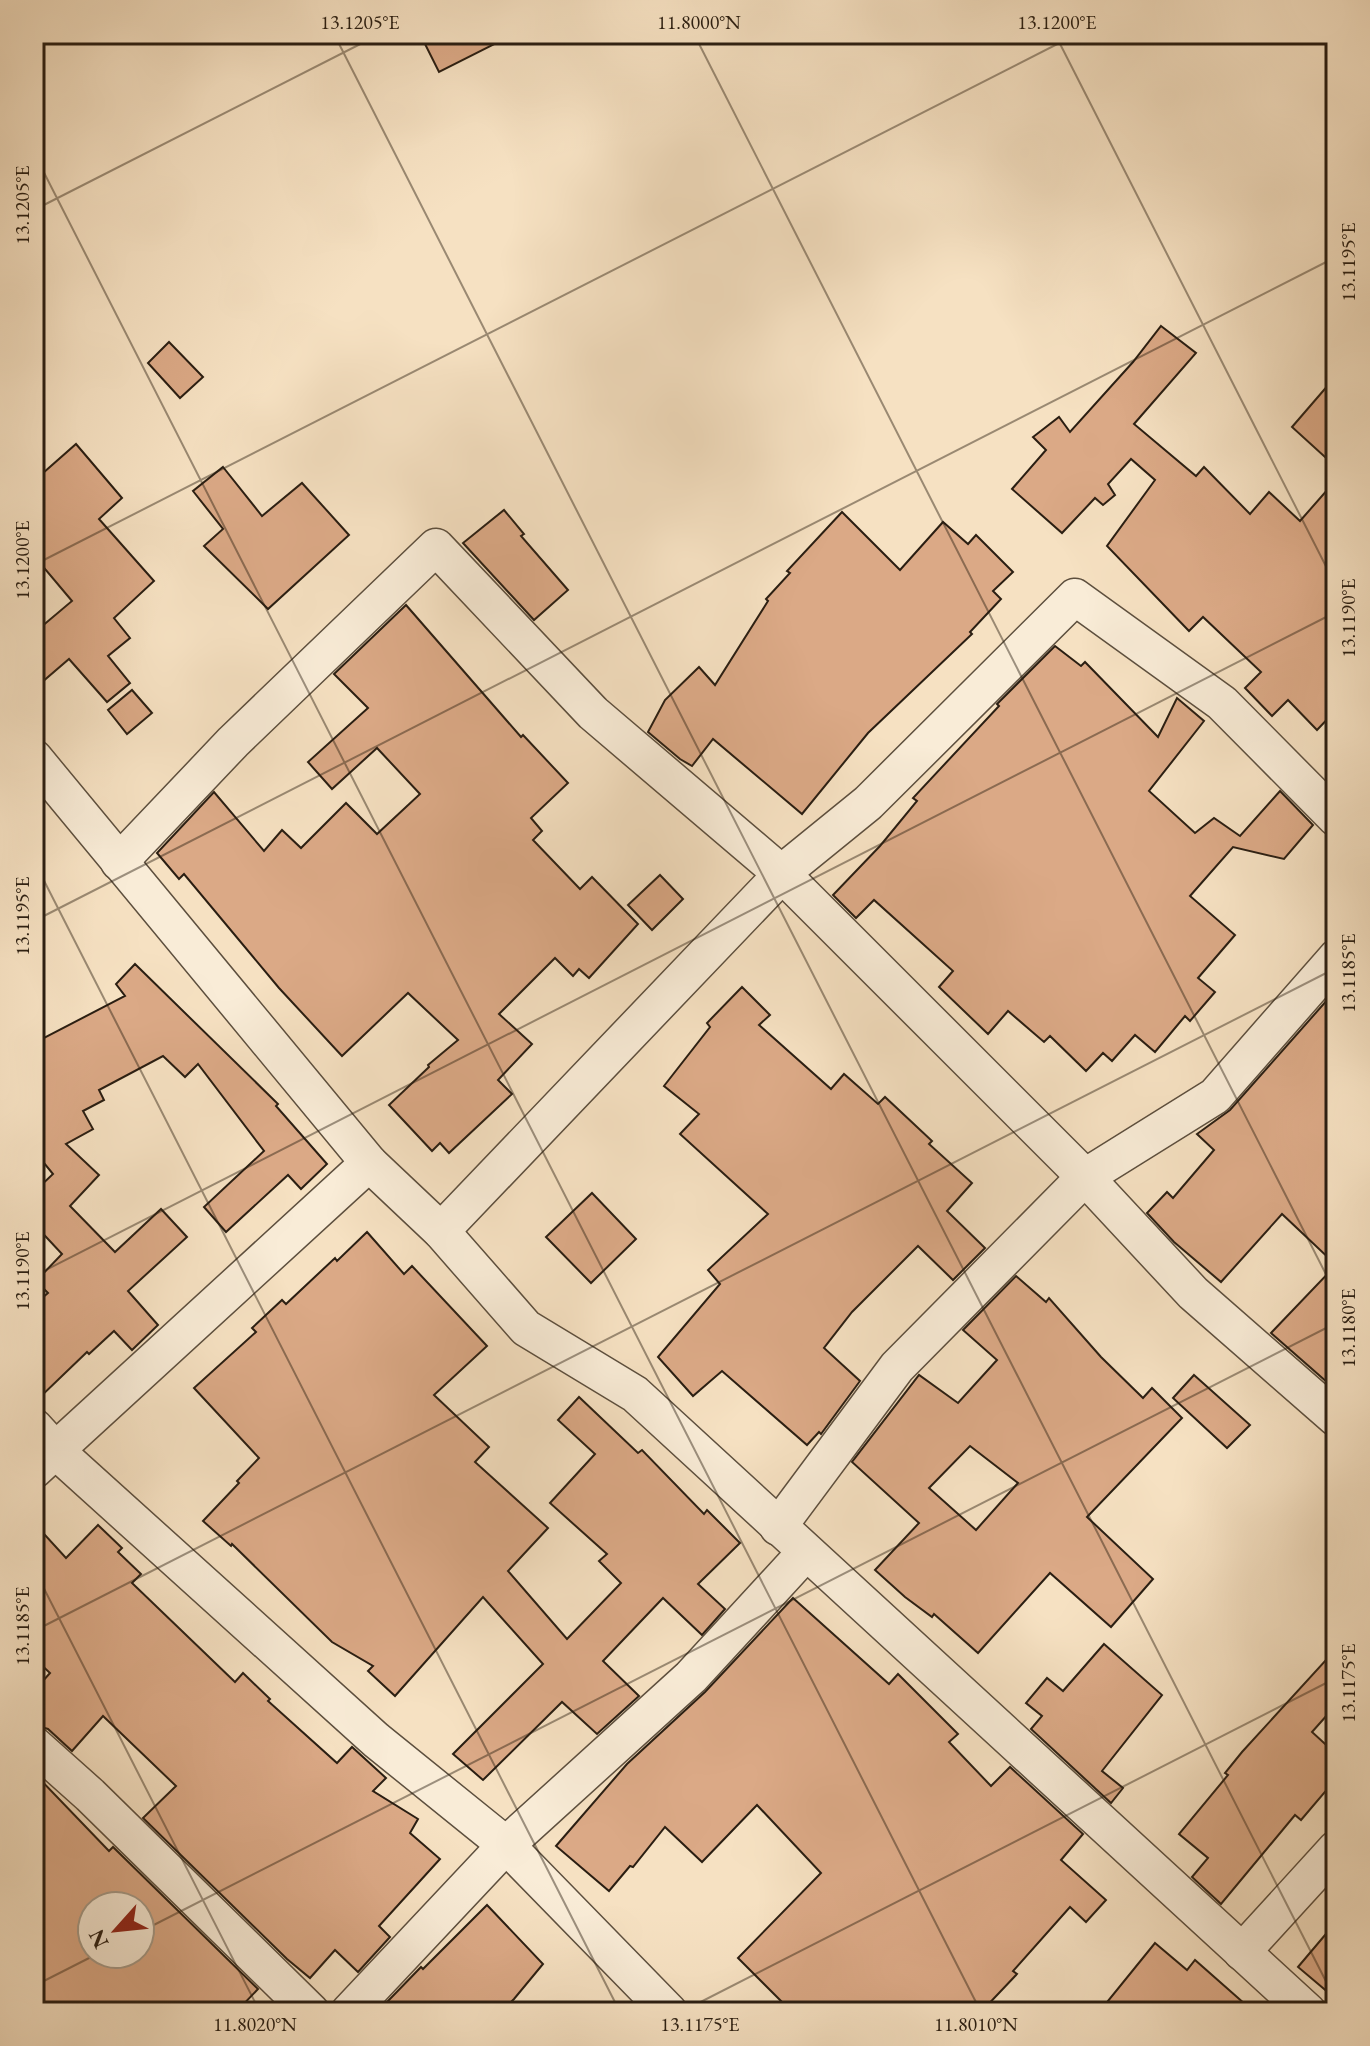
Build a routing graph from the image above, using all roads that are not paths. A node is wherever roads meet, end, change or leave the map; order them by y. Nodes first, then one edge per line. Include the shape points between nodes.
1 (34, 758) edge
2 (1336, 818) edge
3 (119, 862) junction
4 (782, 874) junction
5 (1336, 958) edge
6 (369, 1163) junction
7 (1085, 1177) junction
8 (441, 1231) junction
9 (1336, 1418) edge
10 (41, 1449) edge
11 (778, 1527) junction
12 (806, 1552) junction
13 (34, 1745) edge
14 (506, 1845) junction
15 (1336, 1849) edge
16 (1242, 1952) junction
17 (311, 2012) edge
18 (349, 2012) edge
19 (669, 2012) edge
20 (1308, 2012) edge

1 - 3 street
2 - 4 street via 1222,703 1075,597 868,803
3 - 4 street via 233,742 436,547 593,713
3 - 6 street
4 - 7 street
4 - 8 street
5 - 7 street via 1215,1096
6 - 8 street
6 - 10 street
7 - 9 street via 1193,1293
7 - 11 street via 897,1367
8 - 11 street via 526,1328 635,1394
10 - 14 street via 376,1740
11 - 12 street
12 - 14 street via 691,1677
12 - 16 street
13 - 17 street
14 - 18 street
14 - 19 street
15 - 16 street
16 - 20 street

